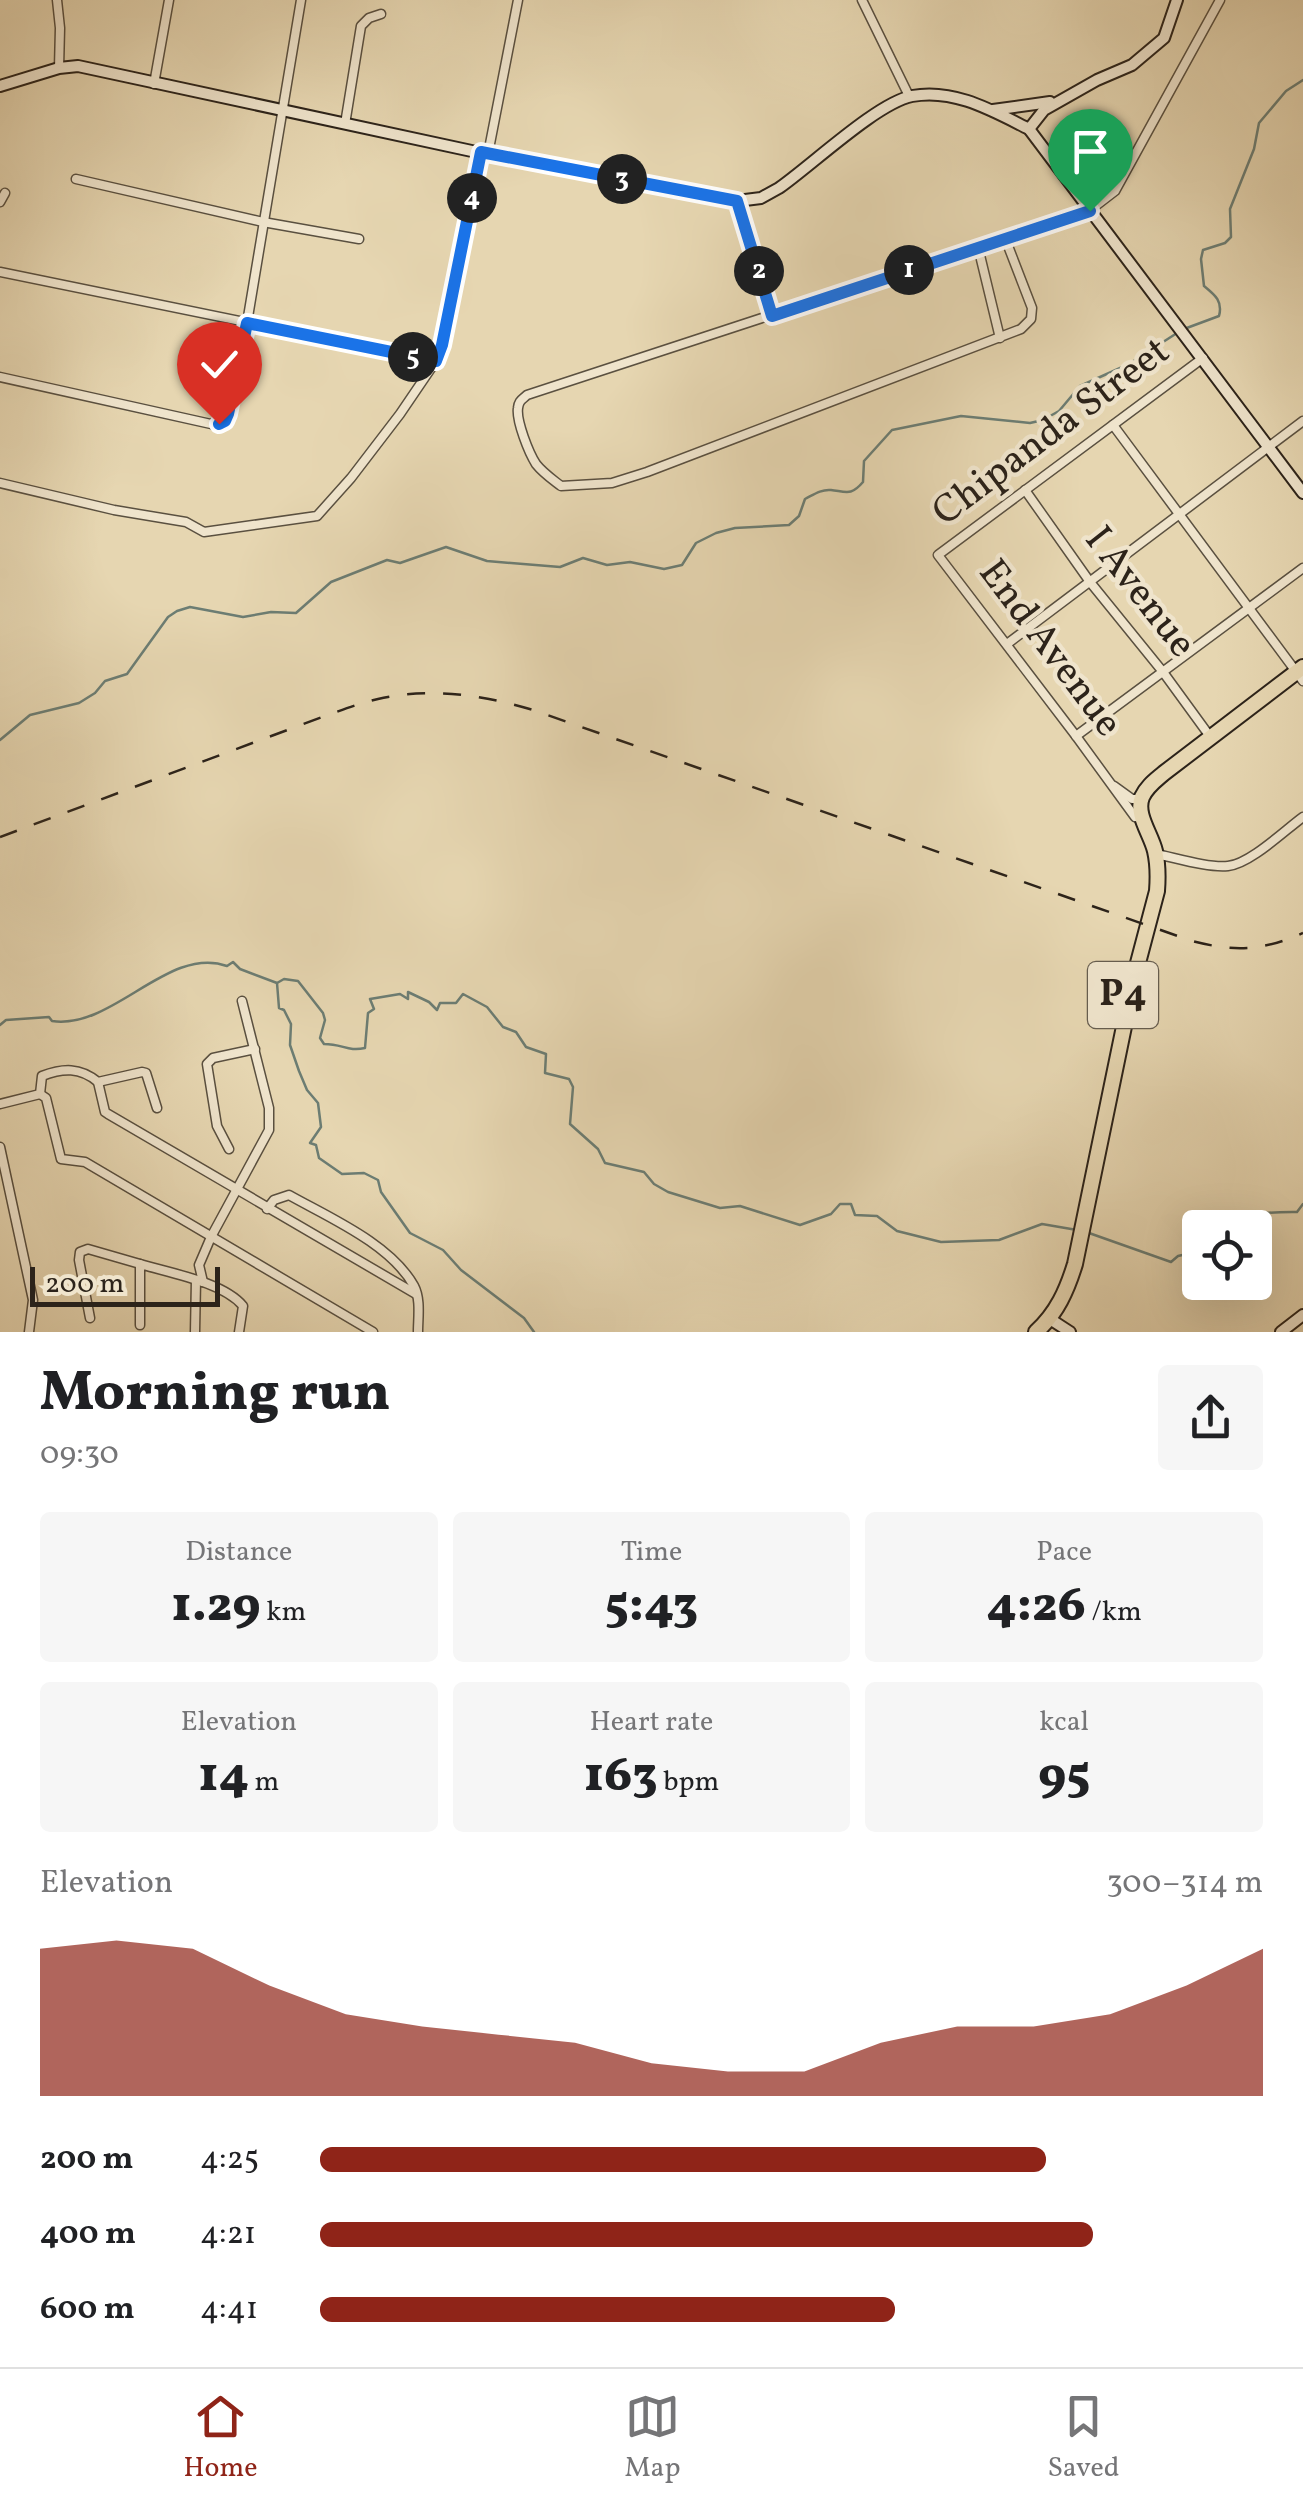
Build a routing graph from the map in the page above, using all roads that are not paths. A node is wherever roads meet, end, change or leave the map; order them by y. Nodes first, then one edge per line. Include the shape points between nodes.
1 (57, 0) edge
2 (169, 0) edge
3 (301, 0) edge
4 (518, 0) edge
5 (862, 0) edge
6 (1178, 0) edge
7 (1220, 0) edge
8 (380, 14) dead end
9 (60, 68) junction
10 (154, 84) junction
11 (0, 86) edge
12 (909, 96) junction
13 (1058, 101) junction
14 (283, 110) junction
15 (992, 110) junction
16 (345, 124) junction
17 (1028, 129) junction
18 (484, 153) junction
19 (76, 178) dead end
20 (6, 193) dead end
21 (737, 201) junction
22 (0, 202) edge
23 (1090, 211) junction
24 (263, 222) junction
25 (1005, 238) junction
26 (359, 239) dead end
27 (978, 247) junction
28 (0, 272) edge
29 (772, 316) junction
30 (247, 323) junction
31 (1000, 338) junction
32 (1203, 358) junction
33 (436, 361) junction
34 (0, 377) edge
35 (1303, 420) edge
36 (1113, 425) junction
37 (1269, 448) junction
38 (0, 483) edge
39 (1025, 490) junction
40 (1303, 493) edge
41 (1180, 515) junction
42 (938, 556) joint
43 (1303, 568) edge
44 (1090, 582) junction
45 (1248, 608) junction
46 (1007, 644) junction
47 (1303, 656) edge
48 (1298, 671) edge
49 (1162, 672) junction
50 (1206, 731) junction
51 (1076, 736) junction
52 (1108, 782) junction
53 (1136, 799) junction
54 (1134, 817) junction
55 (1303, 817) edge
56 (1156, 854) junction
57 (242, 1000) dead end
58 (255, 1049) junction
59 (98, 1082) junction
60 (40, 1094) junction
61 (0, 1104) edge
62 (157, 1108) dead end
63 (0, 1147) edge
64 (229, 1149) dead end
65 (237, 1192) junction
66 (1089, 1197) junction
67 (266, 1208) junction
68 (211, 1237) junction
69 (140, 1264) junction
70 (199, 1281) junction
71 (416, 1294) junction
72 (1303, 1315) edge
73 (90, 1318) dead end
74 (1050, 1318) junction
75 (140, 1325) dead end
76 (28, 1332) edge
77 (194, 1332) edge
78 (239, 1332) edge
79 (373, 1332) edge
80 (418, 1332) edge
81 (1036, 1332) edge
82 (1070, 1332) edge
83 (1281, 1332) edge

1 - 9 street
2 - 10 street
3 - 14 street
4 - 18 street
5 - 12 street
6 - 13 street via 1164,38 1132,65
7 - 23 street via 1115,191
8 - 16 street via 362,26
9 - 10 street
9 - 11 street
10 - 14 street
12 - 15 street via 963,100
12 - 21 street via 879,111 779,188
13 - 15 street
13 - 17 street
14 - 16 street
14 - 24 street
15 - 17 street
16 - 18 street
17 - 23 street
18 - 21 street
18 - 33 street
19 - 24 street
20 - 22 street
21 - 29 street
23 - 25 street
23 - 32 street
24 - 26 street
24 - 30 street
25 - 27 street
25 - 31 street via 1031,319
27 - 29 street
27 - 31 street
28 - 30 street
29 - 31 street via 527,395 518,408 536,463 561,486 612,482
30 - 33 street
30 - 34 street via 228,414 219,424
32 - 36 street, Chipanda Street
32 - 37 street
33 - 38 street via 317,516 204,532 186,522
35 - 37 street
36 - 39 street, Chipanda Street
36 - 41 street
37 - 40 street
37 - 41 street
39 - 42 street, Chipanda Street
39 - 44 street, I Avenue
41 - 44 street
41 - 45 street
42 - 46 street, End Avenue
43 - 45 street
44 - 46 street
44 - 49 street, I Avenue
45 - 48 street
45 - 49 street
46 - 51 street, End Avenue
47 - 48 highway
48 - 50 highway
48 - 53 highway
49 - 50 street, I Avenue
49 - 51 street
50 - 53 highway via 1145,779
51 - 52 street, End Avenue
52 - 53 street, End Avenue
52 - 54 street, End Avenue
53 - 54 highway, End Avenue / P4
53 - 56 highway, End Avenue / P4
54 - 66 highway, End Avenue / P4 via 1152,862 1151,888 1120,1009
55 - 56 street via 1234,865
56 - 66 highway, End Avenue / P4 via 1157,891
57 - 58 street
58 - 64 street via 207,1064 217,1126
58 - 65 street via 270,1130
59 - 60 street via 72,1069 45,1074
59 - 62 street via 144,1072
59 - 65 street via 106,1113
60 - 61 street
60 - 68 street via 60,1159 86,1162
63 - 76 street via 33,1300
65 - 67 street
65 - 68 street
66 - 74 highway, End Avenue / P4 via 1070,1282
67 - 71 street
67 - 71 street via 288,1195 362,1236 387,1254
68 - 70 street
68 - 79 street
69 - 70 street
69 - 73 street via 80,1252
69 - 75 street
70 - 77 street
70 - 78 street via 241,1302
71 - 80 street
72 - 83 street
74 - 81 highway, End Avenue / P4
74 - 82 street

